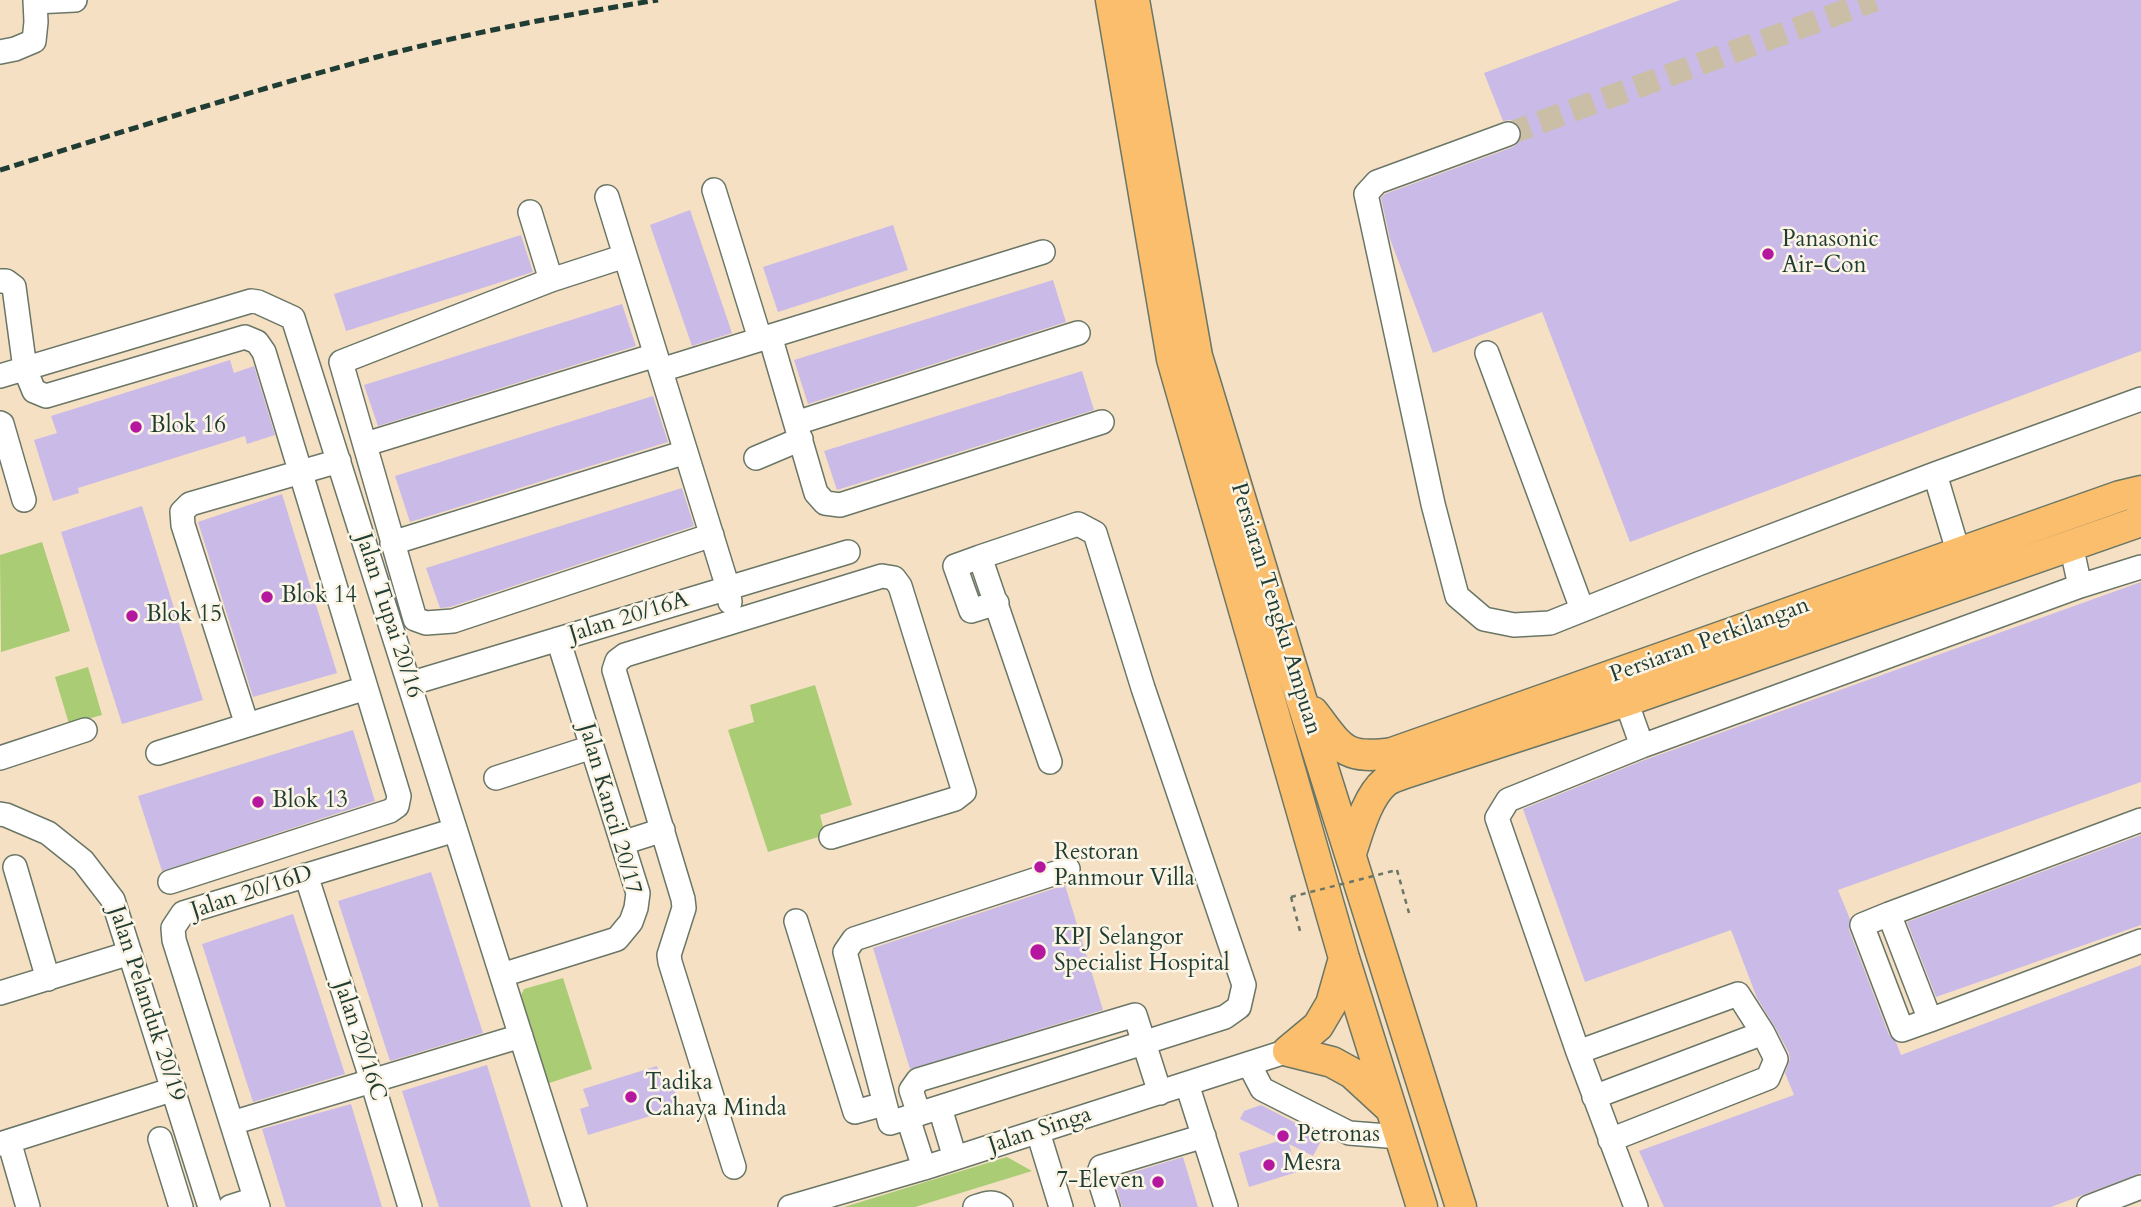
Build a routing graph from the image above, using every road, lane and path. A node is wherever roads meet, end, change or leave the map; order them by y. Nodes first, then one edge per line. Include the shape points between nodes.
1 (75, 0) edge
2 (1111, 0) edge
3 (1134, 0) edge
4 (35, 1) edge
5 (0, 52) edge
6 (1507, 134) tunnel mouth
7 (713, 190) dead end
8 (607, 197) dead end
9 (530, 212) dead end
10 (1043, 252) dead end
11 (625, 256) junction
12 (551, 280) junction
13 (0, 281) edge
14 (1078, 333) dead end
15 (765, 337) junction
16 (1487, 353) dead end
17 (341, 362) junction
18 (658, 362) junction
19 (25, 369) junction
20 (310, 372) junction
21 (0, 376) edge
22 (2141, 399) edge
23 (1102, 422) dead end
24 (0, 423) edge
25 (798, 431) junction
26 (366, 444) junction
27 (686, 452) junction
28 (756, 458) dead end
29 (339, 461) junction
30 (301, 473) junction
31 (1935, 474) junction
32 (2141, 491) edge
33 (24, 500) dead end
34 (2141, 521) edge
35 (712, 535) junction
36 (392, 543) junction
37 (2071, 545) junction
38 (848, 552) dead end
39 (1958, 553) junction
40 (2141, 567) edge
41 (1968, 581) junction
42 (2080, 586) junction
43 (728, 588) junction
44 (1582, 610) junction
45 (733, 621) junction
46 (558, 639) junction
47 (409, 684) junction
48 (366, 688) junction
49 (1300, 695) junction
50 (1626, 701) junction
51 (247, 725) junction
52 (85, 730) dead end
53 (1642, 746) junction
54 (592, 747) junction
55 (158, 752) dead end
56 (0, 758) edge
57 (1050, 762) dead end
58 (496, 778) dead end
59 (0, 814) edge
60 (2141, 820) edge
61 (455, 830) junction
62 (663, 830) junction
63 (831, 837) dead end
64 (622, 843) junction
65 (1351, 853) junction
66 (15, 867) dead end
67 (1068, 869) dead end
68 (306, 875) junction
69 (170, 882) dead end
70 (1409, 913) dead end
71 (796, 921) dead end
72 (1300, 932) dead end
73 (2141, 941) edge
74 (130, 953) junction
75 (1344, 958) junction
76 (502, 975) junction
77 (48, 979) junction
78 (0, 993) edge
79 (1763, 1033) junction
80 (521, 1036) junction
81 (1144, 1042) junction
82 (1288, 1051) junction
83 (1578, 1052) junction
84 (1249, 1064) junction
85 (372, 1081) junction
86 (1188, 1084) junction
87 (174, 1089) junction
88 (1160, 1093) junction
89 (1594, 1097) junction
90 (884, 1104) junction
91 (1390, 1109) junction
92 (923, 1113) junction
93 (232, 1123) junction
94 (1038, 1132) junction
95 (1204, 1136) junction
96 (1400, 1137) junction
97 (160, 1139) dead end
98 (1610, 1140) junction
99 (5, 1142) edge
100 (955, 1158) junction
101 (734, 1167) dead end
102 (924, 1168) junction
103 (2141, 1187) edge
104 (257, 1203) edge
105 (803, 1205) edge
106 (28, 1207) edge
107 (181, 1207) edge
108 (210, 1207) edge
109 (230, 1207) edge
110 (410, 1207) edge
111 (575, 1207) edge
112 (975, 1207) edge
113 (1001, 1207) edge
114 (1062, 1207) edge
115 (1108, 1207) edge
116 (1226, 1207) edge
117 (1422, 1207) edge
118 (1461, 1207) edge
119 (1636, 1207) edge
120 (2090, 1207) edge

1 - 4 street
2 - 75 main road, Persiaran Tengku Ampuan via 1172,359
3 - 49 main road, Persiaran Tengku Ampuan via 1197,356
4 - 5 street via 34,41
6 - 44 street via 1377,182 1366,194 1457,596 1484,619 1514,625 1550,623
7 - 15 street
8 - 11 street
9 - 12 street
10 - 15 street
11 - 12 street
11 - 18 street
12 - 17 street
13 - 19 street via 14,287
14 - 25 street
15 - 18 street
15 - 25 street
16 - 44 street
17 - 20 street
17 - 26 street
18 - 26 street
18 - 27 street
19 - 20 street, Jalan Tupai 20/16 via 251,301 293,318
19 - 21 street, Jalan Tupai 20/16
19 - 30 street via 34,391 46,396 245,337 257,342 264,352
20 - 29 street, Jalan Tupai 20/16
22 - 31 street
23 - 25 street via 840,505 825,503 816,493
24 - 33 street
25 - 28 street
26 - 36 street
27 - 35 street
27 - 36 street
29 - 30 street
29 - 47 street, Jalan Tupai 20/16
30 - 48 street
30 - 51 street via 190,504 182,512
31 - 39 street
31 - 44 street
32 - 39 main road, Persiaran Perkilangan
34 - 37 main road
35 - 36 street via 453,621 426,622 415,619
35 - 43 street
37 - 41 main road
37 - 42 street
38 - 43 street, Jalan 20/16A
39 - 41 street
39 - 49 main road, Persiaran Perkilangan via 1392,753 1355,755 1337,744
40 - 42 street
41 - 50 main road
42 - 53 street
43 - 45 street
43 - 46 street, Jalan 20/16A
45 - 62 street via 617,661 614,670
45 - 63 street via 883,576 894,578 900,586 964,792 955,799
46 - 47 street, Jalan 20/16A
46 - 54 street, Jalan Kancil 20/17
47 - 61 street, Jalan Tupai 20/16
48 - 51 street
48 - 69 street via 398,796 397,806
49 - 65 main road, Persiaran Tengku Ampuan
50 - 53 street
50 - 65 main road via 1386,781 1364,816
51 - 55 street
52 - 56 street
53 - 83 street via 1508,800 1497,818
54 - 58 street
54 - 64 street, Jalan Kancil 20/17
57 - 81 street via 980,557 1078,524 1095,533 1244,985 1239,1007 1225,1017
59 - 74 street, Jalan Pelanduk 20/19 via 48,833 83,861 113,900
60 - 73 street via 1862,925 1902,1030
61 - 68 street, Jalan 20/16D
61 - 76 street, Jalan Tupai 20/16
62 - 64 street
62 - 101 street via 684,908 670,962
64 - 76 street, Jalan Kancil 20/17 via 638,893 631,922 617,939
65 - 118 main road, Persiaran Tengku Ampuan
66 - 77 street
67 - 90 street via 854,940 845,952
68 - 85 street, Jalan 20/16C
68 - 93 street, Jalan 20/16D via 183,913 173,928
70 - 72 path, bridge via 1397,870 1292,897
71 - 90 street via 855,1112
74 - 77 street
74 - 87 street, Jalan Pelanduk 20/19
75 - 82 main road via 1331,1004 1318,1026
75 - 91 main road, Persiaran Tengku Ampuan
76 - 80 street, Jalan Tupai 20/16
77 - 78 street
79 - 83 street via 1738,994
79 - 89 street
79 - 98 street via 1776,1059 1769,1078
80 - 85 street
80 - 111 street, Jalan Tupai 20/16
81 - 88 street
81 - 92 street
81 - 92 street via 1135,1015 918,1080 911,1090
82 - 84 street, Jalan Singa
82 - 91 main road via 1332,1062 1352,1073
83 - 89 street
84 - 86 street, Jalan Singa
84 - 96 street via 1262,1089 1349,1133
85 - 93 street
85 - 110 street, Jalan 20/16C
86 - 88 street, Jalan Singa
86 - 95 street
87 - 99 street
87 - 108 street, Jalan Pelanduk 20/19
88 - 94 street, Jalan Singa
89 - 98 street
90 - 92 street via 890,1123
91 - 96 main road, Persiaran Tengku Ampuan
92 - 100 street
92 - 102 street
93 - 104 street, Jalan 20/16D
94 - 100 street, Jalan Singa
94 - 114 street
95 - 115 street via 1101,1167 1098,1175
95 - 116 street
96 - 117 main road, Persiaran Tengku Ampuan
97 - 107 street
98 - 119 street
99 - 106 street
100 - 102 street, Jalan Singa
102 - 105 street, Jalan Singa
103 - 120 street
104 - 109 street
112 - 113 street via 988,1202

